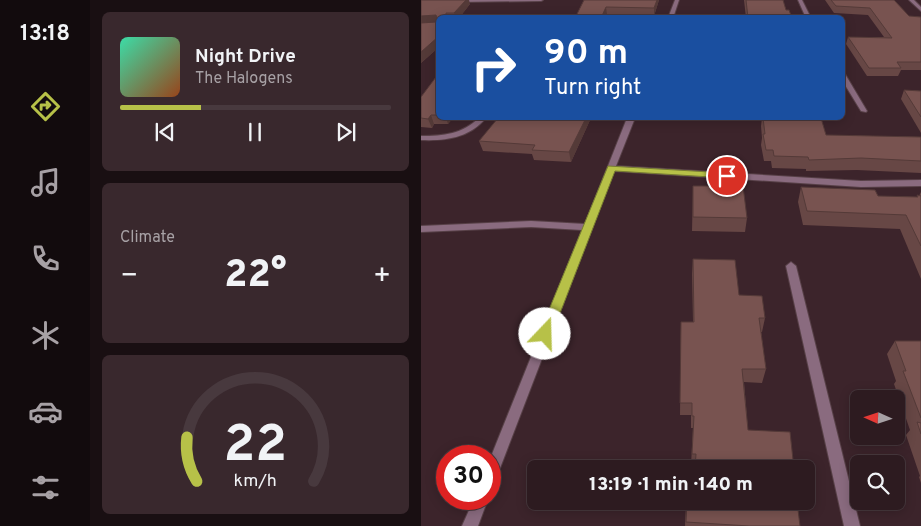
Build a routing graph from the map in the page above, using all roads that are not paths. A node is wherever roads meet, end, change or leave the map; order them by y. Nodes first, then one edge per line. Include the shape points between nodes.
1 (541, 0) edge
2 (677, 0) edge
3 (800, 0) edge
4 (911, 0) edge
5 (451, 2) edge
6 (921, 10) edge
7 (671, 15) edge
8 (808, 15) edge
9 (845, 79) edge
10 (864, 111) dead end
11 (480, 120) edge
12 (630, 120) edge
13 (421, 138) edge
14 (611, 168) junction
15 (921, 183) edge
16 (587, 227) junction
17 (421, 229) edge
18 (791, 266) dead end
19 (501, 448) edge
20 (477, 510) edge
21 (470, 526) edge
22 (852, 526) edge

1 - 5 street
2 - 7 street
3 - 8 street
4 - 6 street
9 - 10 street
11 - 13 street via 473,128 451,137
12 - 14 street
14 - 15 street via 861,184
14 - 16 street
16 - 17 street via 531,224
16 - 19 street
18 - 22 street
20 - 21 street

